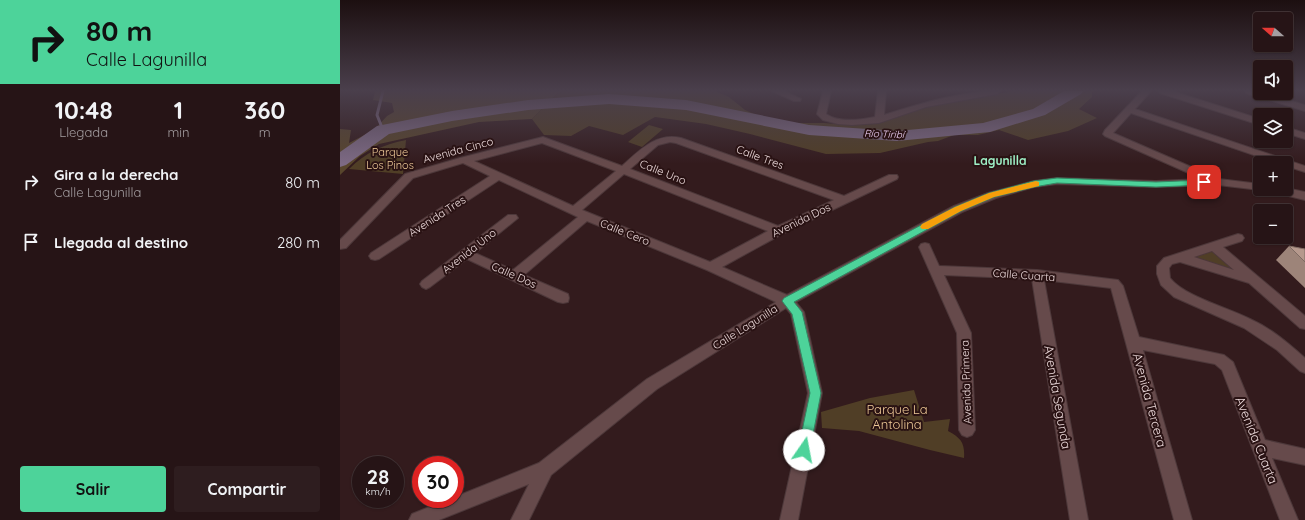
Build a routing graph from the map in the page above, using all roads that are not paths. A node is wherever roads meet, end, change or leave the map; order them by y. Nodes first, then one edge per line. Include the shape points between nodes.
1 (822, 115) edge
2 (879, 115) edge
3 (894, 115) edge
4 (1124, 115) edge
5 (1145, 115) edge
6 (1239, 115) edge
7 (879, 120) junction
8 (1253, 120) edge
9 (1293, 132) edge
10 (1305, 136) edge
11 (537, 141) joint
12 (464, 160) junction
13 (1305, 169) edge
14 (624, 170) junction
15 (499, 175) junction
16 (893, 177) dead end
17 (1218, 182) junction
18 (1253, 186) edge
19 (1293, 191) edge
20 (1304, 192) edge
21 (842, 200) junction
22 (575, 210) junction
23 (586, 216) junction
24 (512, 218) dead end
25 (778, 230) junction
26 (1238, 238) dead end
27 (342, 245) dead end
28 (1214, 246) junction
29 (926, 247) dead end
30 (466, 254) junction
31 (375, 256) dead end
32 (1179, 257) junction
33 (711, 267) junction
34 (935, 270) junction
35 (516, 275) junction
36 (1037, 275) junction
37 (1254, 280) junction
38 (1114, 283) joint
39 (426, 284) dead end
40 (563, 298) dead end
41 (787, 301) junction
42 (1305, 324) edge
43 (1134, 342) junction
44 (1305, 367) edge
45 (967, 430) dead end
46 (1260, 447) junction
47 (1305, 458) edge
48 (545, 469) junction
49 (418, 520) edge
50 (520, 520) edge
51 (789, 520) edge
52 (1079, 520) edge
53 (1183, 520) edge
54 (1289, 520) edge

1 - 7 street via 844,122
2 - 7 street
3 - 7 street
4 - 17 street via 1108,132 1110,136
5 - 13 street
6 - 8 street
9 - 10 street
11 - 12 street, Avenida Cinco
11 - 14 street, Calle Uno via 548,141
12 - 15 street, Calle Cero
12 - 27 street, Avenida Cinco via 404,179
14 - 21 street, Calle Tres via 655,143 670,139 678,140
14 - 22 street
14 - 25 street, Calle Uno
15 - 22 street, Calle Cero
15 - 31 street, Avenida Tres
16 - 21 street, Avenida Dos
17 - 18 street, Calle Lagunilla
17 - 41 street, Calle Lagunilla via 1156,184 1057,181 992,195 958,209
19 - 20 street
21 - 25 street, Avenida Dos
22 - 23 street, Calle Cero
23 - 33 street, Calle Cero
23 - 35 street
24 - 30 street, Avenida Uno
25 - 33 street, Avenida Dos
26 - 28 street
28 - 32 street
28 - 37 street
29 - 34 street, Avenida Primera
30 - 35 street, Calle Dos
30 - 39 street, Avenida Uno
32 - 37 street
32 - 44 street via 1163,266 1164,280 1170,288 1249,324 1282,346
33 - 41 street, Calle Cero
34 - 36 street, Calle Cuarta
34 - 45 street, Avenida Primera via 964,333
35 - 40 street, Calle Dos
36 - 38 street, Calle Cuarta
36 - 52 street, Avenida Segunda
37 - 42 street
38 - 43 street, Avenida Tercera
41 - 48 street, Calle Lagunilla via 652,384
41 - 51 street via 797,312 816,393
43 - 46 street, Avenida Cuarta via 1224,361
43 - 53 street, Avenida Tercera
46 - 47 street
46 - 54 street, Avenida Cuarta
48 - 49 street, Calle Lagunilla
48 - 50 street

